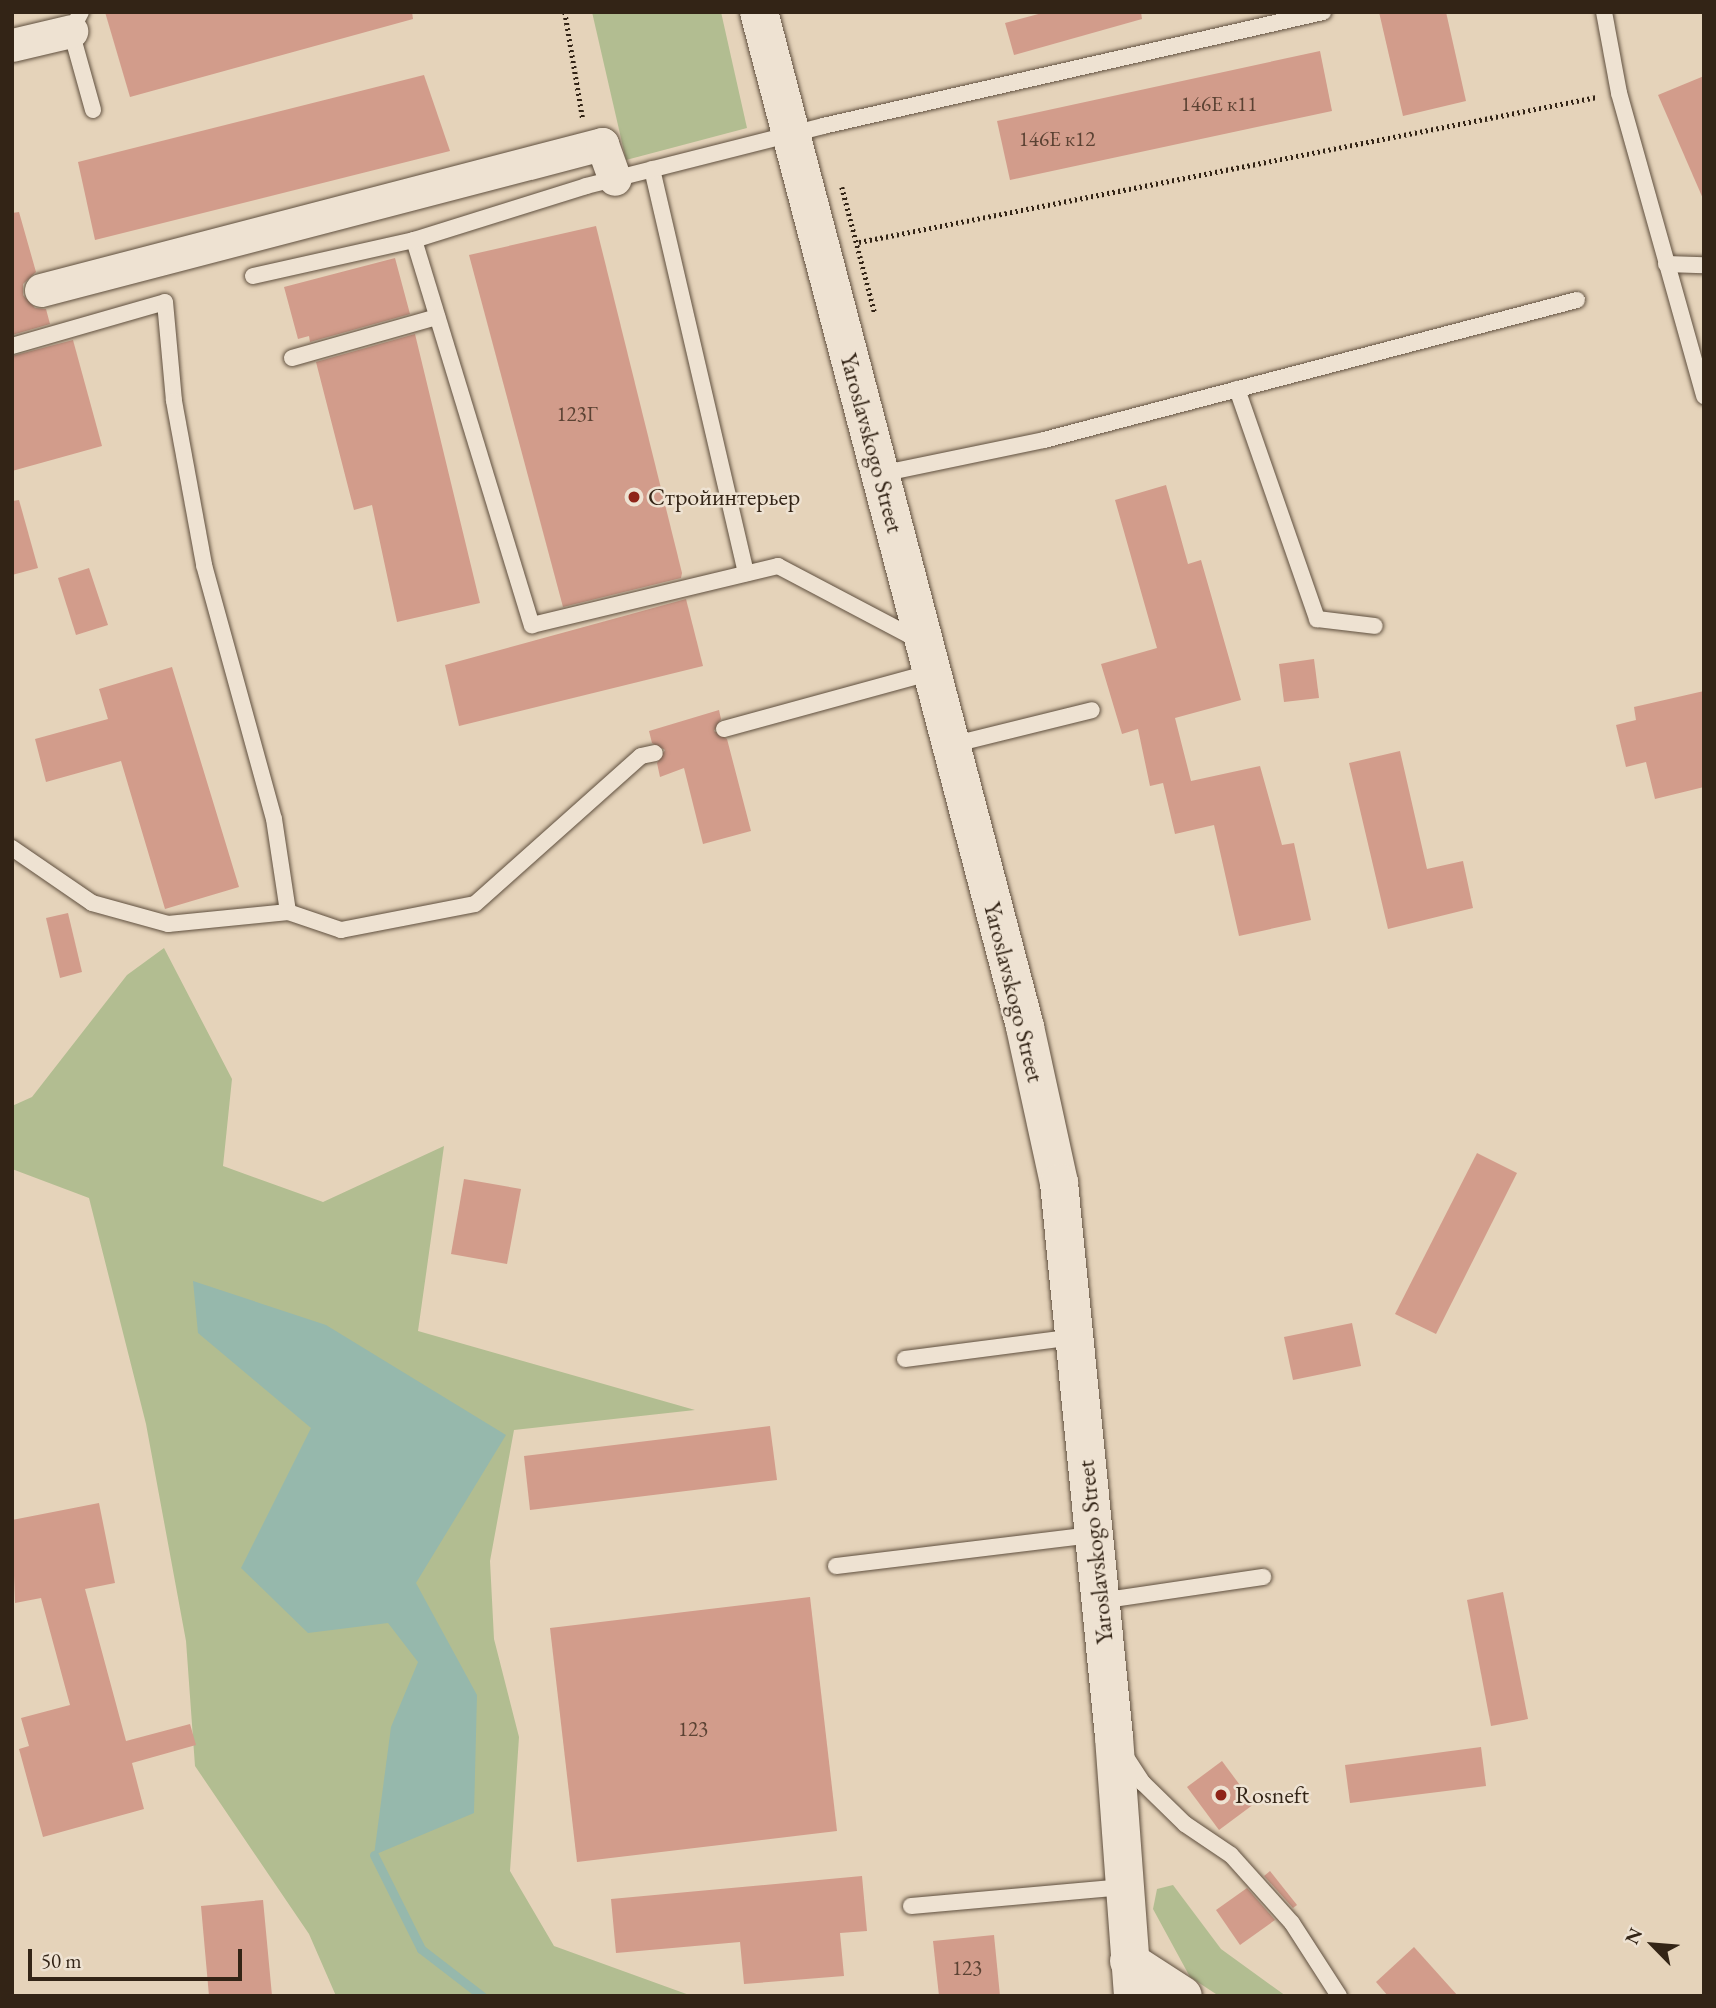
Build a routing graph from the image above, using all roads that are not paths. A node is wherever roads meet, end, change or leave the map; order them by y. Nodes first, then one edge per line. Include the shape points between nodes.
1 (759, 12) edge
2 (1323, 12) edge
3 (1604, 12) edge
4 (76, 22) edge
5 (12, 45) edge
6 (93, 110) dead end
7 (791, 135) junction
8 (652, 169) junction
9 (615, 179) junction
10 (414, 240) junction
11 (1666, 264) junction
12 (1704, 265) edge
13 (253, 276) dead end
14 (41, 290) dead end
15 (1577, 300) dead end
16 (437, 317) junction
17 (12, 346) edge
18 (292, 358) dead end
19 (1237, 389) junction
20 (1703, 390) edge
21 (880, 474) junction
22 (746, 573) junction
23 (1374, 626) dead end
24 (928, 658) junction
25 (1091, 710) dead end
26 (724, 729) dead end
27 (951, 745) junction
28 (655, 753) dead end
29 (12, 848) edge
30 (288, 912) junction
31 (1074, 1337) junction
32 (905, 1359) dead end
33 (1094, 1535) junction
34 (836, 1566) dead end
35 (1263, 1577) dead end
36 (1100, 1601) junction
37 (1114, 1737) junction
38 (1124, 1887) junction
39 (911, 1906) dead end
40 (1131, 1978) edge
41 (1182, 1996) edge
42 (1339, 1996) edge

1 - 7 street, Yaroslavskogo Street
2 - 7 lane
3 - 11 lane via 1619,93
4 - 5 street
4 - 6 lane
7 - 8 lane
7 - 21 street, Yaroslavskogo Street
8 - 9 lane
8 - 22 lane
9 - 10 lane
9 - 14 street via 602,144
10 - 13 lane
10 - 16 lane
11 - 12 lane
11 - 20 lane
15 - 19 lane
16 - 18 lane
16 - 22 lane via 532,625
17 - 30 lane via 164,302 174,401 204,565 274,818
19 - 21 lane via 1044,440
19 - 23 lane via 1317,619
21 - 24 street, Yaroslavskogo Street
22 - 24 lane via 778,565
24 - 26 lane
24 - 27 street, Yaroslavskogo Street
25 - 27 lane
27 - 31 street, Yaroslavskogo Street via 1059,1183
28 - 30 lane via 641,757 475,904 341,930
29 - 30 lane via 92,903 168,924
31 - 32 lane
31 - 33 street, Yaroslavskogo Street
33 - 34 lane
33 - 36 street, Yaroslavskogo Street
35 - 36 lane
36 - 37 street, Yaroslavskogo Street
37 - 38 street, Yaroslavskogo Street
37 - 42 lane via 1143,1783 1185,1824 1231,1856 1292,1923
38 - 39 lane
38 - 40 street, Yaroslavskogo Street
40 - 41 street

